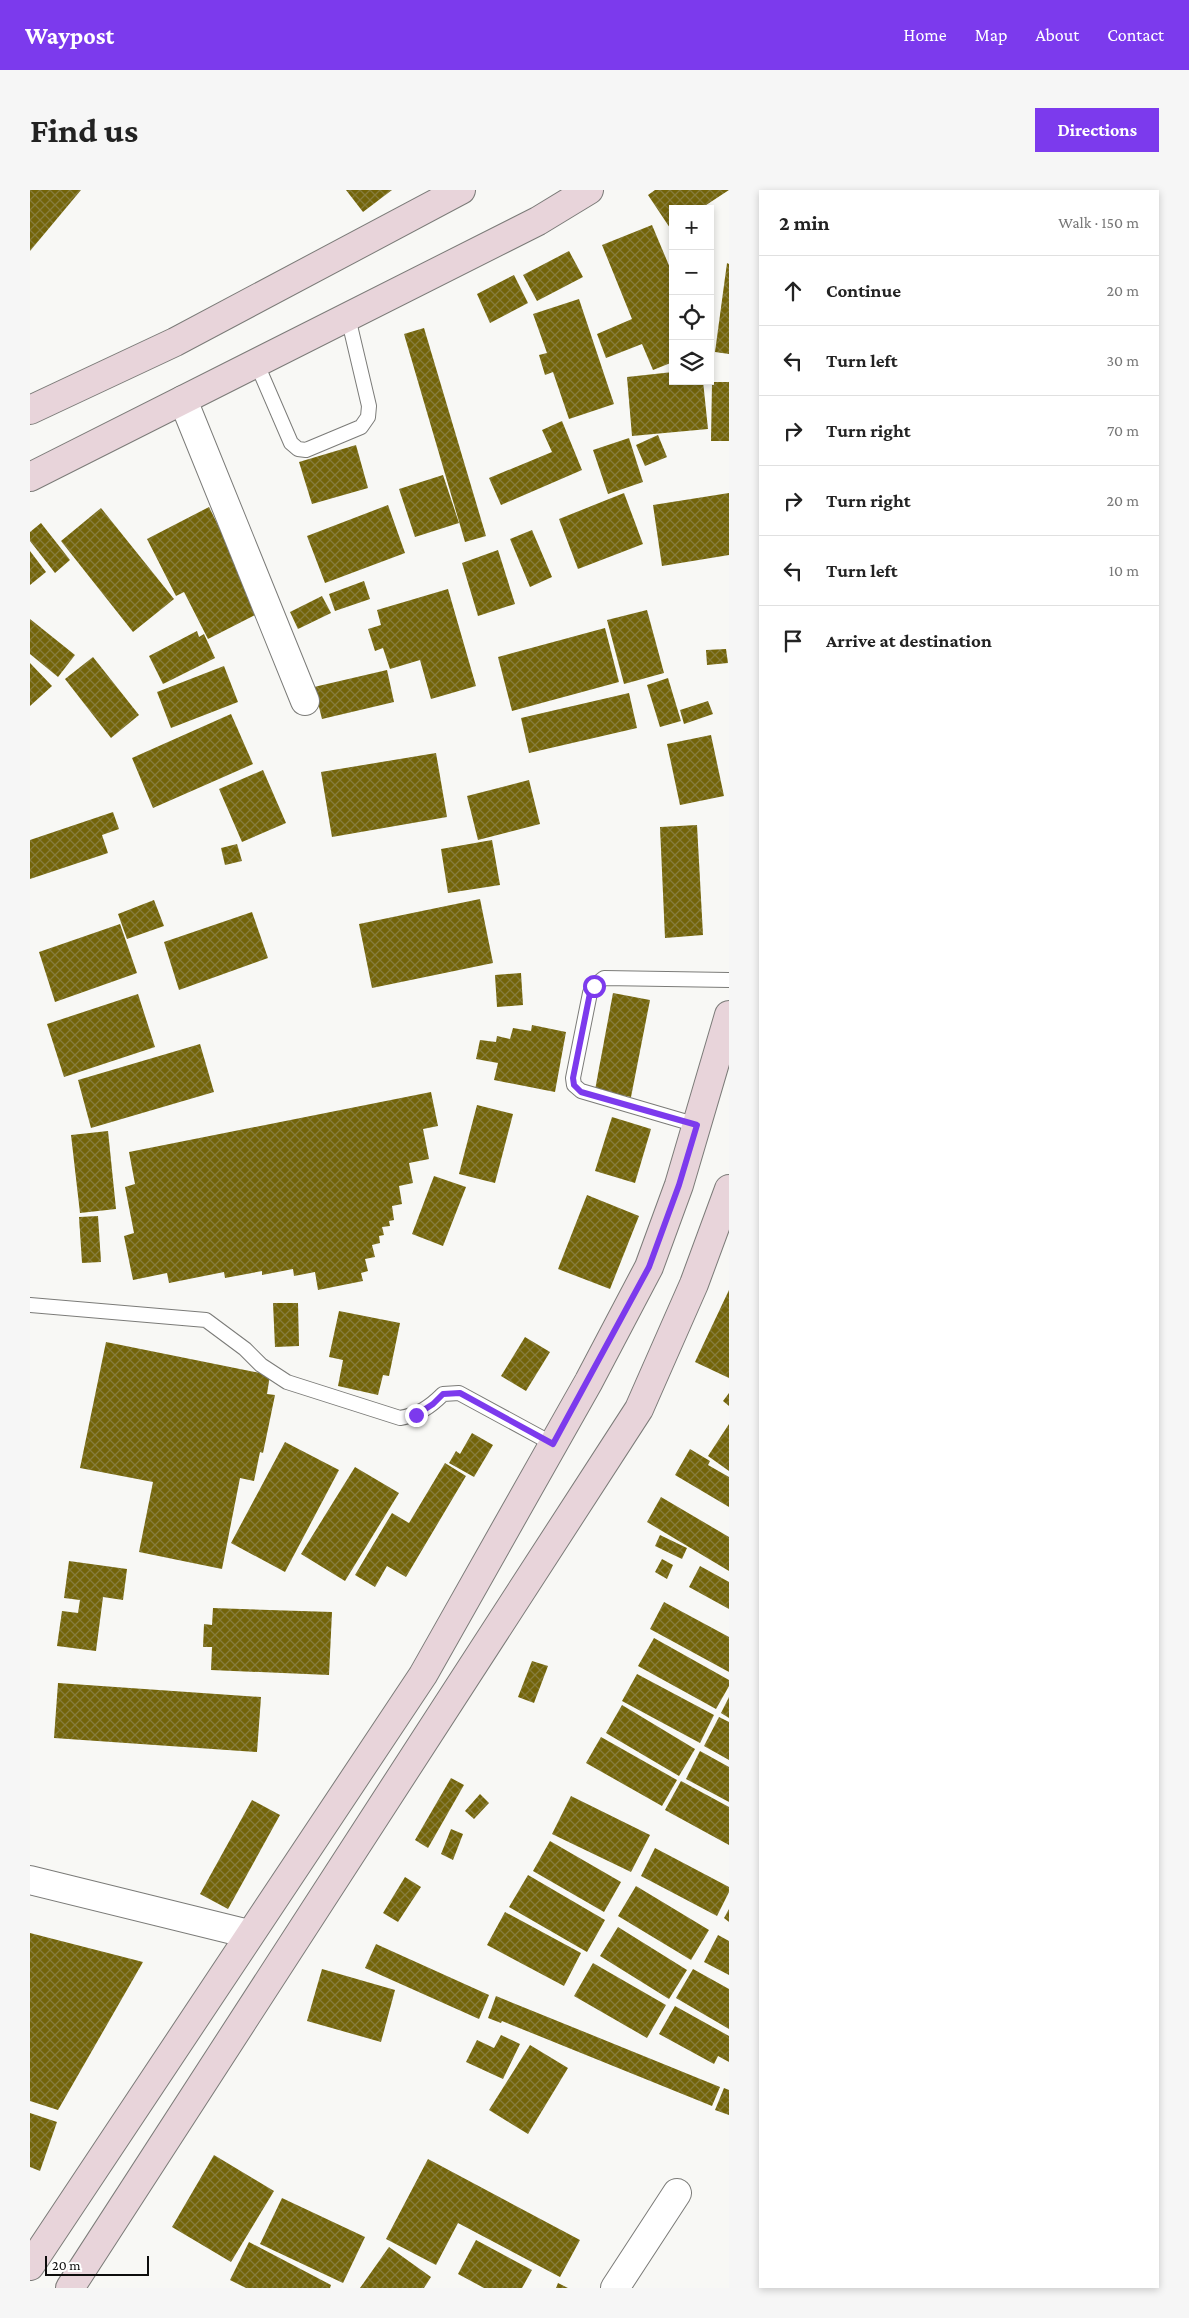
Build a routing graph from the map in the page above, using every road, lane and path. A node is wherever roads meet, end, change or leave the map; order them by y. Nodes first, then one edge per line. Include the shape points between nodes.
1 (461, 190) edge
2 (589, 190) edge
3 (348, 317) junction
4 (256, 362) junction
5 (183, 400) junction
6 (30, 410) edge
7 (30, 477) edge
8 (305, 701) dead end
9 (729, 980) edge
10 (729, 1015) edge
11 (697, 1125) junction
12 (729, 1189) edge
13 (30, 1305) edge
14 (553, 1444) junction
15 (30, 1880) edge
16 (249, 1934) junction
17 (677, 2193) dead end
18 (30, 2266) edge
19 (70, 2288) edge
20 (615, 2288) edge

1 - 6 street via 175,342
2 - 3 street via 538,222
3 - 4 street
3 - 4 lane via 369,406 368,417 360,427 306,450 298,449 291,443
4 - 5 street
5 - 7 street
5 - 8 street
9 - 11 lane via 604,978 590,993 574,1085 581,1092
10 - 11 street
11 - 14 street via 649,1267
12 - 19 street via 694,1284 639,1409
13 - 14 lane via 206,1320 287,1382 400,1418 416,1415 443,1394 460,1393
14 - 16 street via 423,1675
15 - 16 street
16 - 18 street
17 - 20 street

